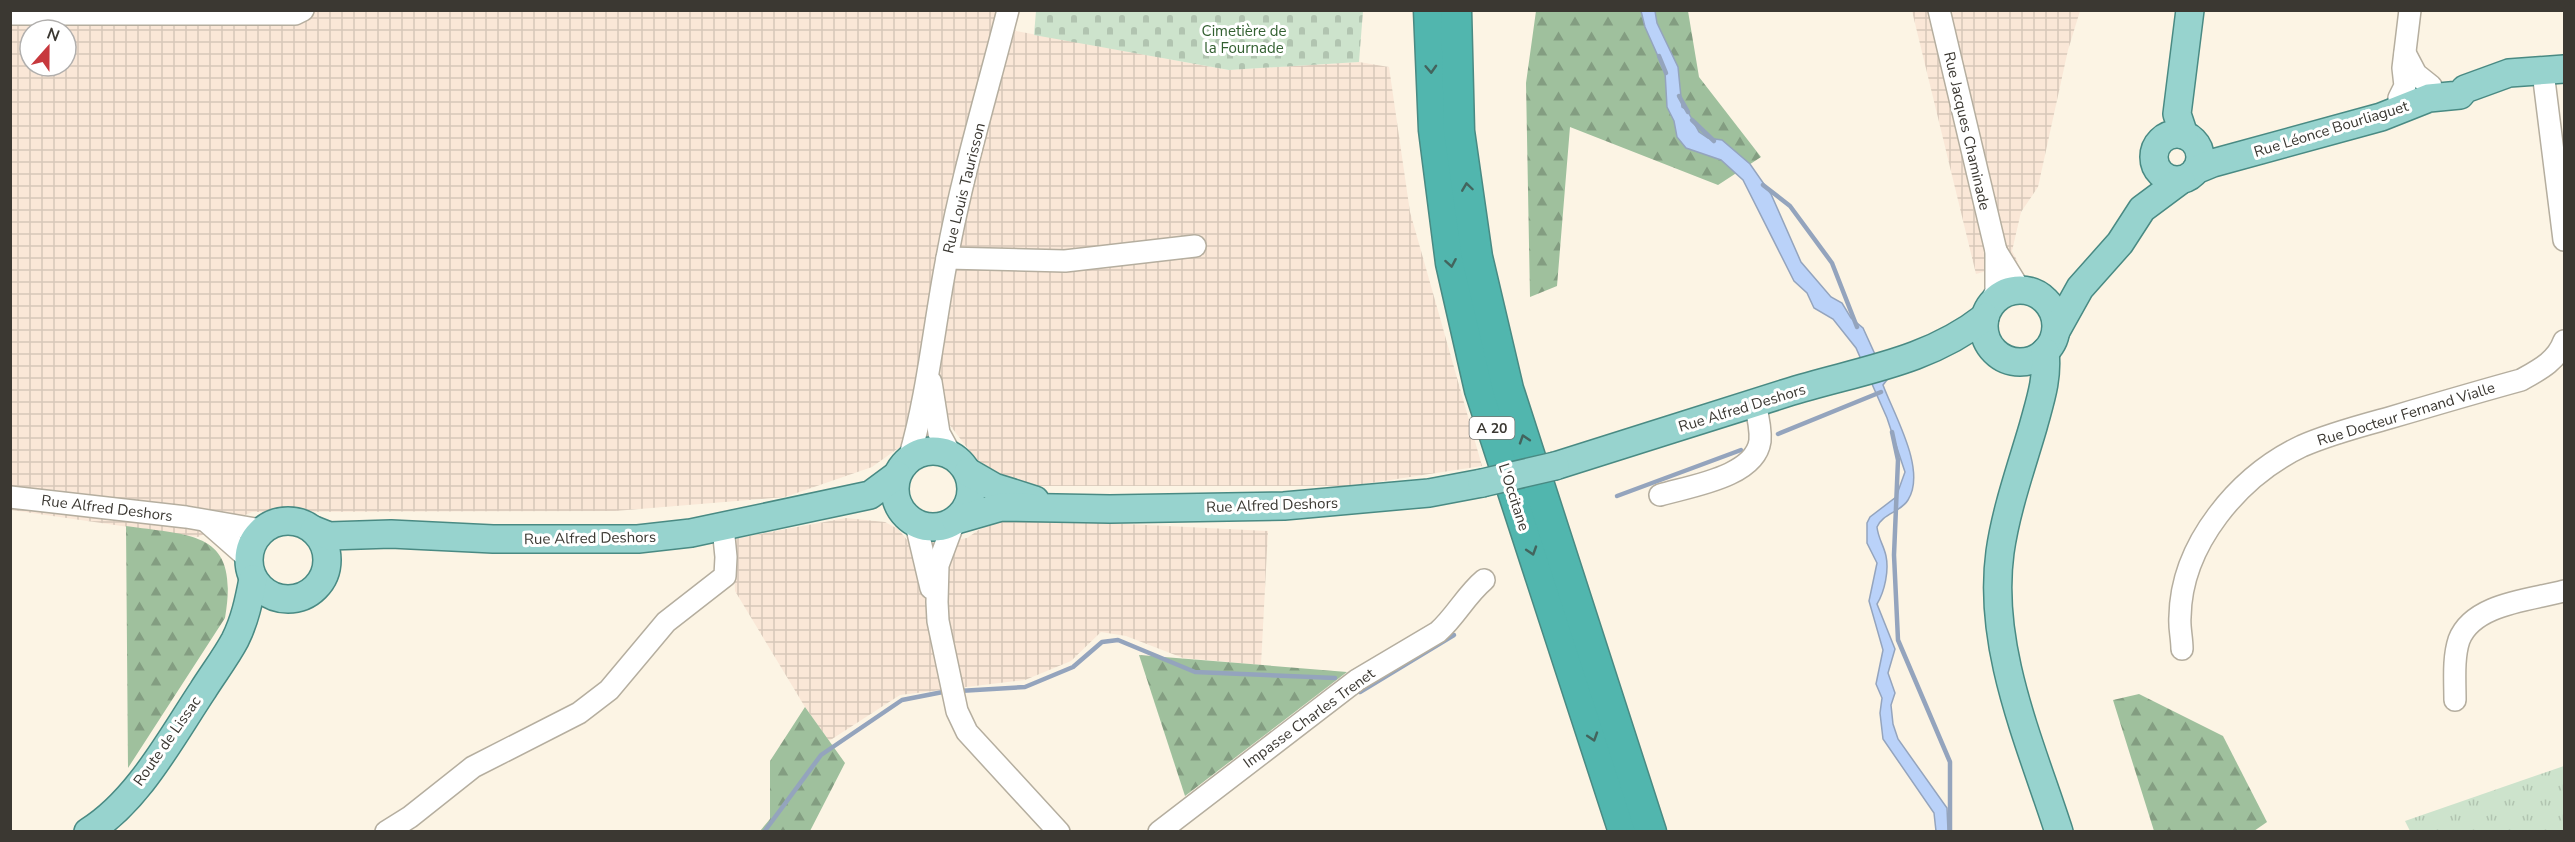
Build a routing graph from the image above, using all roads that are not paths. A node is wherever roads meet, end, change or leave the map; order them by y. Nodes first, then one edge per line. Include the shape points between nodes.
1 (303, 10) edge
2 (1008, 10) edge
3 (1429, 10) edge
4 (1456, 10) edge
5 (1939, 10) edge
6 (2410, 10) edge
7 (10, 14) edge
8 (2189, 19) edge
9 (2405, 53) junction
10 (2557, 67) edge
11 (2431, 86) junction
12 (2465, 89) junction
13 (2399, 98) junction
14 (2346, 120) junction
15 (2155, 153) junction
16 (2190, 158) junction
17 (2145, 199) junction
18 (2565, 240) edge
19 (1195, 246) dead end
20 (1996, 251) junction
21 (946, 258) junction
22 (2095, 270) junction
23 (2029, 292) junction
24 (1986, 313) junction
25 (2565, 341) edge
26 (2050, 342) junction
27 (1932, 351) junction
28 (2002, 357) junction
29 (930, 367) junction
30 (1755, 404) junction
31 (2034, 422) junction
32 (960, 463) junction
33 (903, 467) junction
34 (1660, 495) dead end
35 (10, 496) edge
36 (1060, 506) junction
37 (822, 507) junction
38 (204, 520) junction
39 (911, 520) junction
40 (955, 521) junction
41 (723, 526) junction
42 (261, 530) junction
43 (314, 530) junction
44 (391, 534) junction
45 (250, 568) junction
46 (326, 568) junction
47 (1484, 580) dead end
48 (2565, 591) edge
49 (291, 599) junction
50 (937, 602) junction
51 (235, 641) junction
52 (2182, 649) dead end
53 (2455, 700) dead end
54 (88, 831) edge
55 (386, 831) edge
56 (1059, 831) edge
57 (1159, 831) edge
58 (1624, 831) edge
59 (1651, 831) edge
60 (2059, 831) edge

1 - 7 street via 295,14
2 - 21 street, Rue Louis Taurisson
3 -> 58 highway, L'Occitane / A 20 via 1434,130 1451,263 1480,390
59 -> 4 highway, L'Occitane / A 20 via 1508,389 1478,257 1459,131
5 - 20 street, Rue Jacques Chaminade
6 - 9 street
8 - 15 main road via 2178,43 2165,129
8 - 16 main road via 2177,114
9 - 11 street via 2416,74
9 - 13 street via 2405,86
10 - 12 main road, Rue Léonce Bourliaguet via 2509,72
10 - 18 street
11 - 12 main road, Rue Léonce Bourliaguet
11 - 13 main road, Rue Léonce Bourliaguet
12 - 14 main road, Rue Léonce Bourliaguet via 2460,95 2428,98 2395,113
13 - 14 main road, Rue Léonce Bourliaguet
14 - 16 main road, Rue Léonce Bourliaguet via 2233,151
15 - 16 main road via 2169,135
15 - 16 main road via 2161,174 2167,178
15 - 17 main road
16 - 17 main road
17 - 22 main road via 2120,243
19 - 21 street via 1065,261
20 - 23 street, Rue Jacques Chaminade
20 - 24 street, Rue Jacques Chaminade via 1996,291
21 - 29 street, Rue Louis Taurisson
22 - 23 main road via 2070,283
22 - 26 main road via 2080,288
23 - 24 main road via 2001,295
23 - 26 main road via 2052,310
24 - 27 main road
24 - 28 main road via 1986,337
25 - 52 street, Rue Docteur Fernand Vialle via 2546,365 2521,380 2303,446 2250,478 2216,519 2198,549 2183,594
26 - 28 main road via 2027,361
26 - 31 main road via 2046,380
27 - 28 main road via 1961,349
27 - 30 main road, Rue Alfred Deshors
28 - 31 main road via 2026,381
29 - 32 street via 939,433
29 - 33 street
30 - 34 street via 1760,442 1751,461 1735,472
30 - 36 main road, Rue Alfred Deshors, bridge via 1555,466 1428,493 1284,506
31 - 60 main road via 2000,551 2000,629 2013,691
32 - 33 main road via 929,451
32 - 36 main road via 994,487
32 - 40 main road via 972,493 964,513
33 - 37 main road via 870,495
33 - 39 main road via 895,497
35 - 38 street, Rue Alfred Deshors
36 - 40 main road via 1001,507
37 - 39 main road via 862,508
37 - 41 main road, Rue Alfred Deshors
38 - 42 street, Rue Alfred Deshors
38 - 45 street
39 - 40 main road via 929,528
39 - 50 street
40 - 50 street via 938,565
41 - 44 main road, Rue Alfred Deshors via 638,539 588,541
41 - 55 street via 725,576 666,622 609,690 579,713 473,766 410,817
42 - 43 main road via 287,520
42 - 45 main road via 254,538
43 - 44 main road, Rue Alfred Deshors via 329,536
43 - 46 main road via 325,547
44 - 46 main road, Rue Alfred Deshors
45 - 49 main road via 269,595
45 - 51 main road, Route de Lissac via 248,608
46 - 49 main road via 314,589
47 - 57 street, Impasse Charles Trenet via 1438,632 1357,680
48 - 53 street via 2497,608 2466,626 2456,659
49 - 51 main road, Route de Lissac
50 - 56 street via 949,678 967,732
51 - 54 main road, Route de Lissac via 138,784

